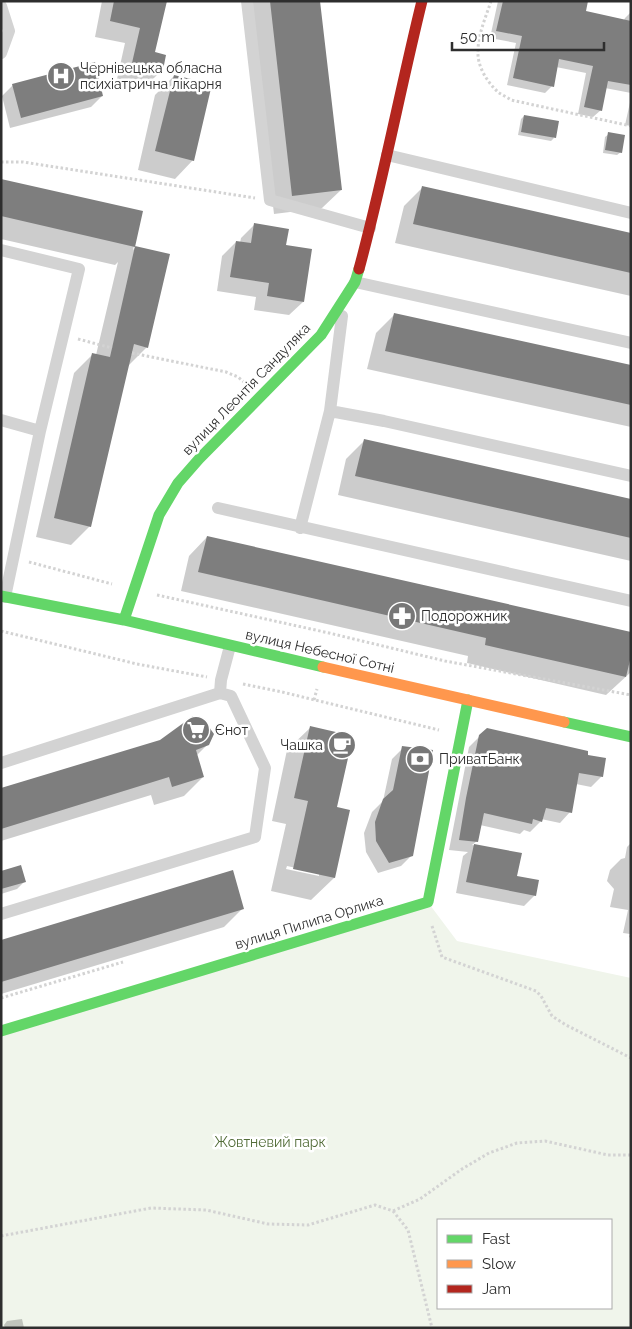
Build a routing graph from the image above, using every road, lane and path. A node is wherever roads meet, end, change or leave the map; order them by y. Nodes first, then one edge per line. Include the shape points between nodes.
1 (247, 1) edge
2 (422, 1) edge
3 (491, 1) edge
4 (1, 6) edge
5 (1, 53) edge
6 (631, 126) edge
7 (386, 155) junction
8 (1, 162) edge
9 (270, 200) junction
10 (631, 213) edge
11 (370, 228) junction
12 (1, 250) edge
13 (355, 282) junction
14 (344, 301) junction
15 (63, 335) junction
16 (631, 343) edge
17 (112, 348) dead end
18 (132, 353) dead end
19 (262, 395) junction
20 (330, 411) junction
21 (1, 420) edge
22 (40, 431) junction
23 (631, 476) edge
24 (218, 508) dead end
25 (300, 528) junction
26 (13, 558) junction
27 (134, 590) junction
28 (3, 597) edge
29 (631, 602) edge
30 (124, 620) junction
31 (1, 631) edge
32 (230, 646) junction
33 (220, 686) junction
34 (631, 695) edge
35 (468, 700) junction
36 (462, 734) junction
37 (631, 737) edge
38 (1, 763) edge
39 (1, 914) edge
40 (431, 923) dead end
41 (123, 962) dead end
42 (1, 998) edge
43 (1, 1031) edge
44 (631, 1058) edge
45 (631, 1155) edge
46 (393, 1212) junction
47 (1, 1236) edge
48 (432, 1328) edge

1 - 9 lane
2 - 7 street, вулиця Леонтія Сандуляка
3 - 6 path via 480,34 478,52 485,77 499,93 512,100
4 - 5 lane via 9,31
7 - 10 lane
7 - 11 street, вулиця Леонтія Сандуляка
8 - 9 path via 23,162
9 - 11 lane
11 - 13 street, вулиця Леонтія Сандуляка
12 - 15 lane via 79,269
13 - 14 street, вулиця Леонтія Сандуляка
13 - 16 lane
14 - 19 street, вулиця Леонтія Сандуляка via 321,335
14 - 20 lane
15 - 17 path
15 - 22 lane
18 - 19 path via 226,372
19 - 27 street, вулиця Леонтія Сандуляка via 178,483 160,515
20 - 23 lane
20 - 25 lane
21 - 22 lane
22 - 26 lane
24 - 25 lane
25 - 29 lane
26 - 27 path
26 - 28 lane
27 - 30 street, вулиця Леонтія Сандуляка
27 - 34 path via 446,661
28 - 30 street, вулиця Небесної Сотні
30 - 32 street, вулиця Небесної Сотні
31 - 33 path
32 - 33 lane
32 - 35 street, вулиця Небесної Сотні
33 - 36 path via 282,692
33 - 38 lane
33 - 39 lane via 232,696 265,768 255,837
35 - 36 street, вулиця Пилипа Орлика
35 - 37 street, вулиця Небесної Сотні
36 - 43 street, вулиця Пилипа Орлика via 428,902
40 - 44 path via 442,958 536,991 552,1016
41 - 42 path
45 - 46 path via 608,1155 544,1141 517,1143 489,1153
46 - 47 path via 375,1205 308,1225 268,1224 206,1210 151,1208
46 - 48 path via 408,1230

